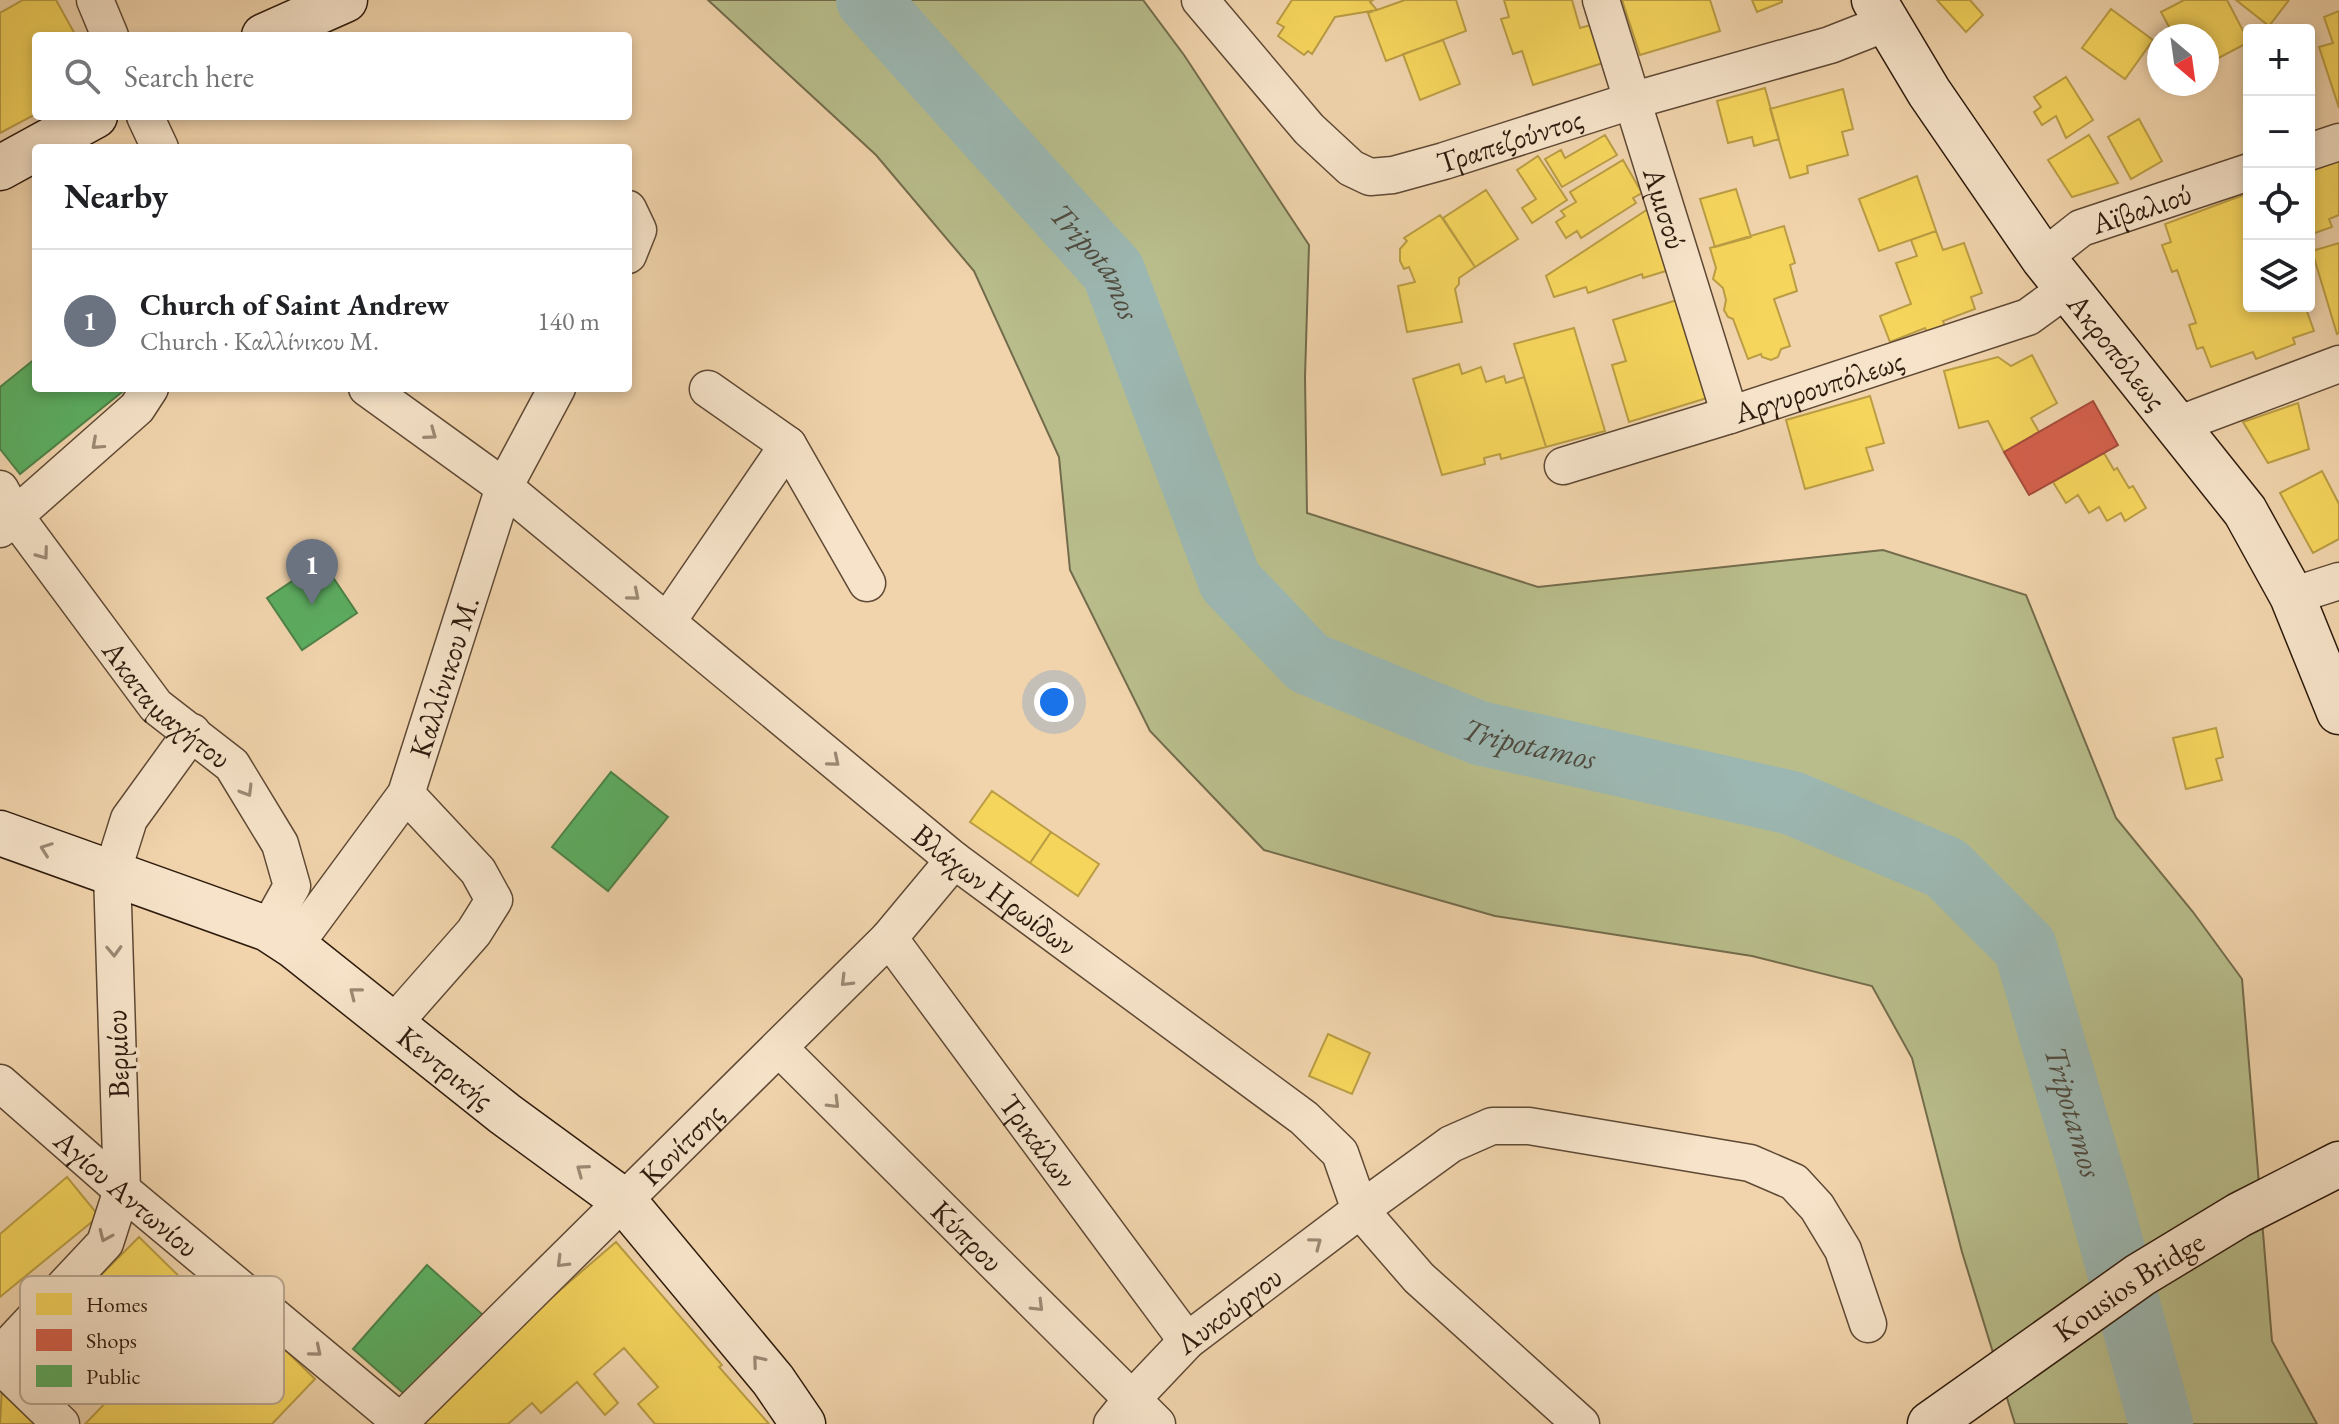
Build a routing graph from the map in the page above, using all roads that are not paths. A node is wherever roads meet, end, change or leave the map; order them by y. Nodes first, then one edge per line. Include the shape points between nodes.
1 (95, 0) edge
2 (345, 0) edge
3 (1200, 0) edge
4 (1601, 0) edge
5 (1880, 11) edge
6 (108, 32) edge
7 (273, 32) edge
8 (1631, 101) junction
9 (88, 120) edge
10 (147, 120) edge
11 (2339, 142) edge
12 (44, 144) edge
13 (158, 144) edge
14 (32, 150) edge
15 (2315, 150) edge
16 (0, 168) edge
17 (2243, 174) edge
18 (632, 215) edge
19 (632, 245) edge
20 (2055, 273) junction
21 (2339, 364) edge
22 (708, 389) dead end
23 (147, 392) edge
24 (373, 392) edge
25 (555, 392) edge
26 (1730, 415) junction
27 (2177, 425) junction
28 (788, 445) junction
29 (1563, 466) dead end
30 (504, 487) junction
31 (5, 511) edge
32 (2339, 581) edge
33 (867, 583) dead end
34 (2292, 596) junction
35 (667, 622) junction
36 (2339, 712) edge
37 (192, 732) junction
38 (406, 794) junction
39 (0, 833) edge
40 (954, 860) junction
41 (112, 873) junction
42 (281, 937) junction
43 (889, 938) junction
44 (394, 1023) junction
45 (779, 1048) junction
46 (0, 1083) edge
47 (2339, 1164) edge
48 (122, 1190) junction
49 (624, 1201) junction
50 (1360, 1210) junction
51 (74, 1276) edge
52 (225, 1276) edge
53 (1868, 1324) dead end
54 (284, 1325) edge
55 (20, 1334) edge
56 (1187, 1341) junction
57 (0, 1355) edge
58 (0, 1365) edge
59 (20, 1384) edge
60 (40, 1404) edge
61 (1122, 1412) edge
62 (402, 1423) edge
63 (61, 1424) edge
64 (803, 1424) edge
65 (1157, 1424) edge
66 (1581, 1424) edge
67 (1930, 1424) edge

1 - 6 street
2 - 7 street
3 - 8 street, Τραπεζούντος via 1309,129 1351,168 1370,177 1444,161
4 - 8 street, Αμισού
5 - 8 street, Τραπεζούντος via 1830,45
5 - 20 street, Ακροπόλεως via 1929,92
8 - 26 street, Αμισού
9 - 12 street
10 - 13 street
11 - 15 street
14 - 16 street
17 - 20 street, Αϊβαλιού via 2081,228
18 - 19 street via 638,230
20 - 26 street, Αργυρουπόλεως via 2028,317
20 - 27 street, Ακροπόλεως
21 - 27 street
22 - 28 street
23 -> 31 street via 137,408
24 -> 30 street, Βλάχων Ηρωίδων
25 - 30 street, Καλλίνικου Μ.
26 - 29 street, Αργυρουπόλεως
27 - 34 street, Ακροπόλεως via 2245,511
28 - 33 street
28 - 35 street
30 -> 35 street, Βλάχων Ηρωίδων
30 - 38 street, Καλλίνικου Μ.
31 -> 37 street, Ακαταμαχήτου via 156,706
32 - 34 street
34 - 36 street, Ακροπόλεως
35 -> 40 street, Βλάχων Ηρωίδων
37 - 41 street, Βερμίου via 129,819
37 -> 42 street, Ακαταμαχήτου via 232,765 280,844 292,886
38 - 42 street, Καλλίνικου Μ.
38 - 44 street via 478,871 494,900 474,932
41 -> 39 street, Κεντρικής
40 - 43 street, Κονίτσης
40 - 50 street, Βλάχων Ηρωίδων via 1304,1118 1340,1153
41 - 42 street, Κεντρικής
41 -> 48 street, Βερμίου
44 -> 42 street, Κεντρικής
43 -> 45 street, Κονίτσης
43 - 56 street, Τρικάλων
49 -> 44 street, Κεντρικής via 505,1114
45 - 49 street, Κονίτσης
45 -> 61 street, Κύπρου
46 - 48 street, Αγίου Αντωνίου
47 - 67 street, Kousios Bridge via 2239,1215 2140,1275
48 -> 51 street, Βερμίου via 105,1243
48 -> 52 street, Αγίου Αντωνίου
49 -> 62 street, Κονίτσης
64 -> 49 street, Κεντρικής via 773,1380
50 - 53 street, Λυκούργου via 1451,1144 1492,1126 1529,1126 1750,1163 1794,1182 1817,1207 1843,1250
56 -> 50 street, Λυκούργου
50 - 66 street, Βλάχων Ηρωίδων via 1419,1278
54 -> 62 street, Αγίου Αντωνίου
55 -> 57 street, Βερμίου
56 - 61 street, Λυκούργου
58 - 59 street
60 - 63 street
61 - 65 street, Κύπρου

